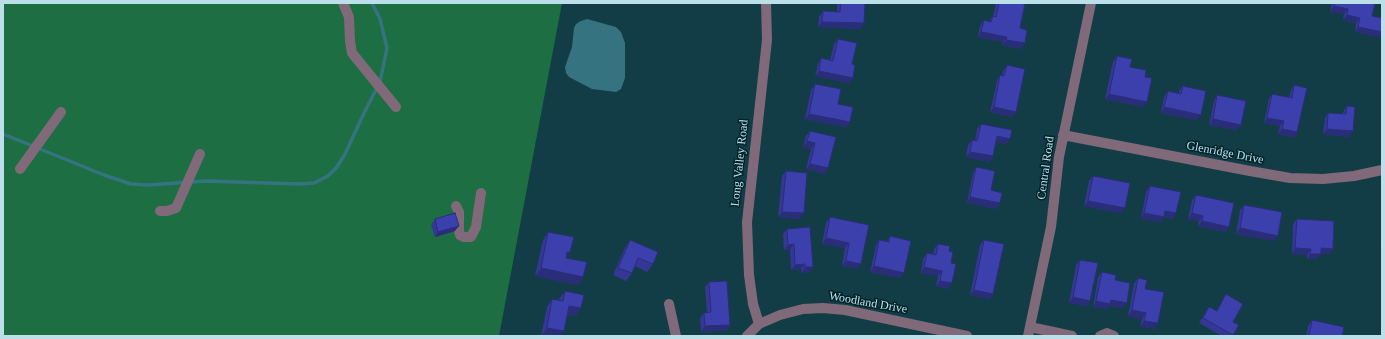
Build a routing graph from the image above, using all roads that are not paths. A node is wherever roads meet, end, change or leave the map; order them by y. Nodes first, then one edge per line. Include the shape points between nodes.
1 (343, 3) edge
2 (766, 3) edge
3 (1091, 3) edge
4 (396, 107) dead end
5 (61, 112) dead end
6 (1064, 134) junction
7 (200, 154) dead end
8 (20, 169) dead end
9 (1382, 170) edge
10 (481, 193) dead end
11 (456, 206) dead end
12 (160, 211) dead end
13 (669, 304) dead end
14 (760, 324) junction
15 (1029, 331) edge
16 (676, 336) edge
17 (747, 336) edge
18 (967, 336) edge
19 (1072, 336) edge
20 (1100, 336) edge
21 (1114, 336) edge

1 - 4 street via 349,17 352,53
2 - 14 street, Long Valley Road via 767,40 747,222 750,283 753,304
3 - 6 street, Central Road
5 - 8 street
6 - 9 street, Glenridge Drive via 1290,178 1323,179
6 - 15 street, Central Road via 1051,227
7 - 12 street via 176,208
10 - 11 street via 476,227 471,237 460,235 459,212
13 - 16 street
14 - 17 street, Woodland Drive
14 - 18 street, Woodland Drive via 803,308 823,308 845,310
15 - 19 street
20 - 21 street via 1107,333

